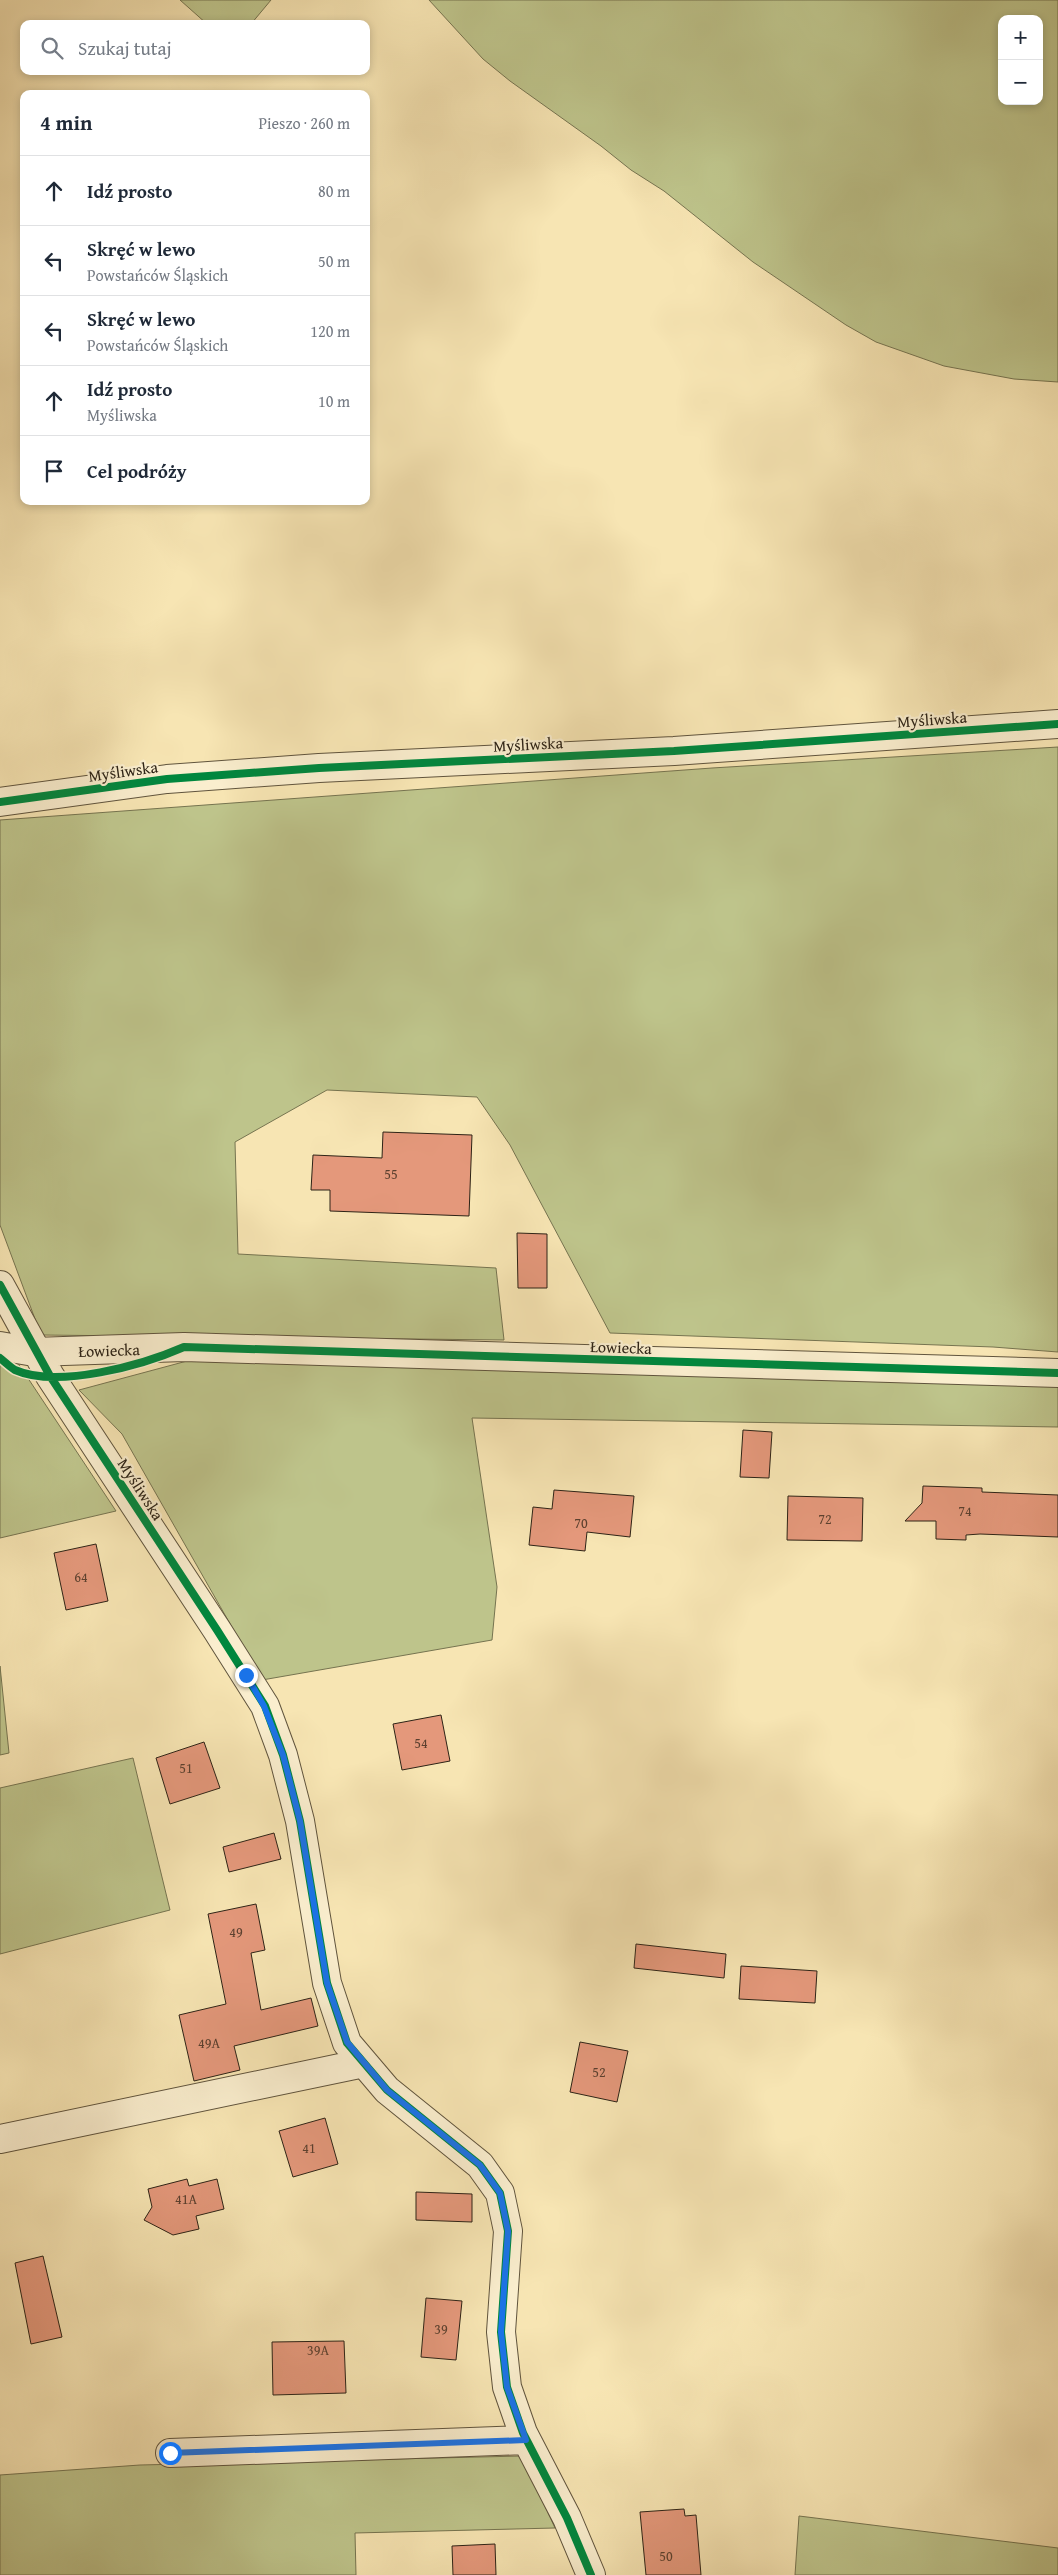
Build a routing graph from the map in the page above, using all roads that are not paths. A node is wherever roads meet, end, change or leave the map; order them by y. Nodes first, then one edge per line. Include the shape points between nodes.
1 (1058, 724) edge
2 (0, 802) edge
3 (0, 1285) edge
4 (0, 1346) edge
5 (34, 1352) junction
6 (1058, 1374) edge
7 (364, 2063) junction
8 (0, 2139) edge
9 (526, 2440) junction
10 (170, 2453) dead end
11 (590, 2575) edge

1 - 2 street, Myśliwska via 674,751 177,778
3 - 5 street, Myśliwska
4 - 5 street, Łowiecka
5 - 6 street, Łowiecka via 184,1347
5 - 7 street, Myśliwska via 264,1706 283,1755 300,1821 327,1983 347,2042
7 - 8 street
7 - 9 street, Myśliwska via 387,2090 480,2165 500,2193 508,2231 501,2332 507,2387
9 - 10 street
9 - 11 street, Myśliwska via 567,2518

